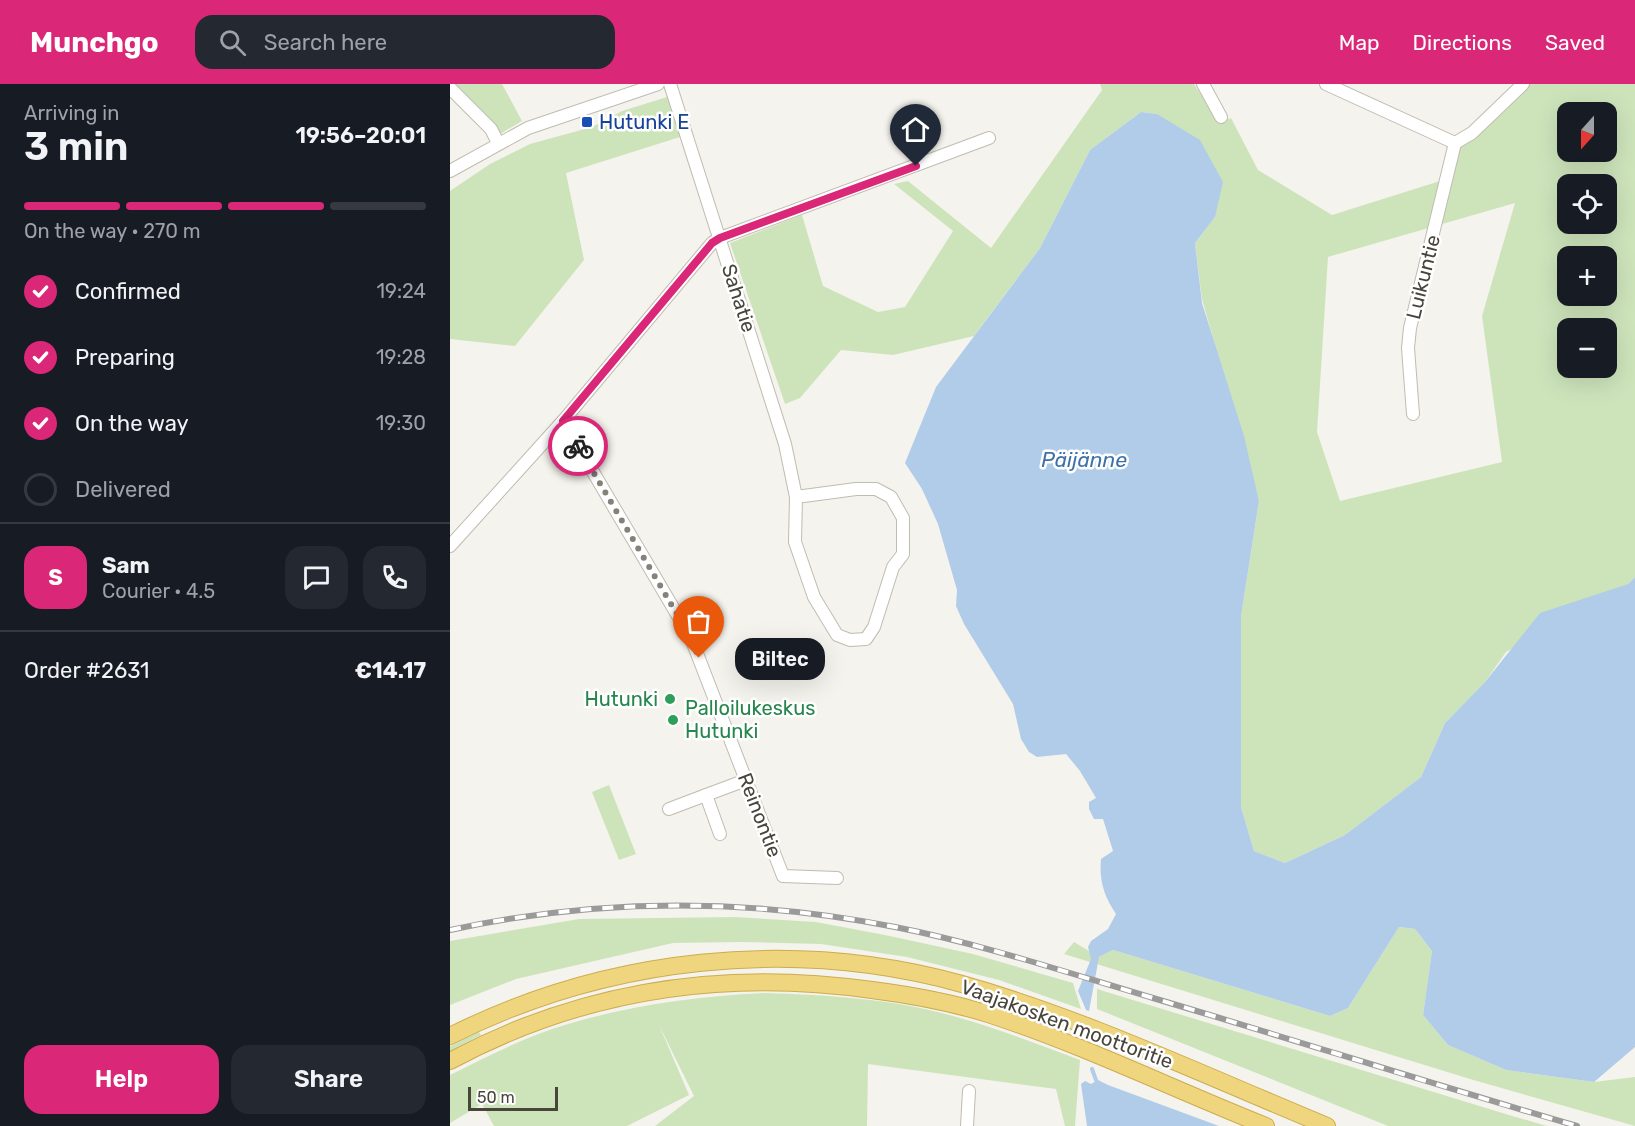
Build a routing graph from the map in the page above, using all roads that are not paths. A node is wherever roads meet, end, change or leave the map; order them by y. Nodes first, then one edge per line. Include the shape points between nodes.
1 (658, 84) edge
2 (670, 84) edge
3 (1326, 84) edge
4 (1523, 84) edge
5 (1208, 85) edge
6 (450, 88) edge
7 (1352, 89) edge
8 (1221, 117) dead end
9 (989, 138) dead end
10 (498, 143) junction
11 (1455, 143) junction
12 (450, 171) edge
13 (720, 238) junction
14 (1413, 414) dead end
15 (563, 421) junction
16 (796, 497) junction
17 (450, 546) edge
18 (746, 780) junction
19 (706, 795) junction
20 (669, 809) dead end
21 (720, 834) dead end
22 (837, 878) dead end
23 (450, 1036) edge
24 (450, 1061) edge
25 (969, 1091) dead end
26 (967, 1126) edge
27 (1266, 1126) edge
28 (1327, 1126) edge

1 - 10 street via 582,108
2 - 13 street, Sahatie
3 - 7 street
4 - 11 street via 1472,133
5 - 8 street
6 - 10 street via 491,129
7 - 11 street
9 - 13 street
10 - 12 street
11 - 14 street, Luikuntie via 1410,328
13 - 15 street
13 - 16 street, Sahatie via 785,444
15 - 17 street
15 - 18 street, Reinontie via 691,638
16 - 16 street, Sahatie via 795,542 814,597 837,635 850,640 866,639 874,627 893,567 903,554 903,518 891,497 876,489
18 - 19 street
18 - 22 street, Reinontie via 783,876
19 - 20 street
19 - 21 street
23 - 28 highway, Vaajakosken moottoritie via 551,994 634,972 742,959 840,962 922,975 996,995
24 - 27 highway, Vaajakosken moottoritie via 525,1025 664,988 762,980 842,985 916,996 986,1013
25 - 26 street

